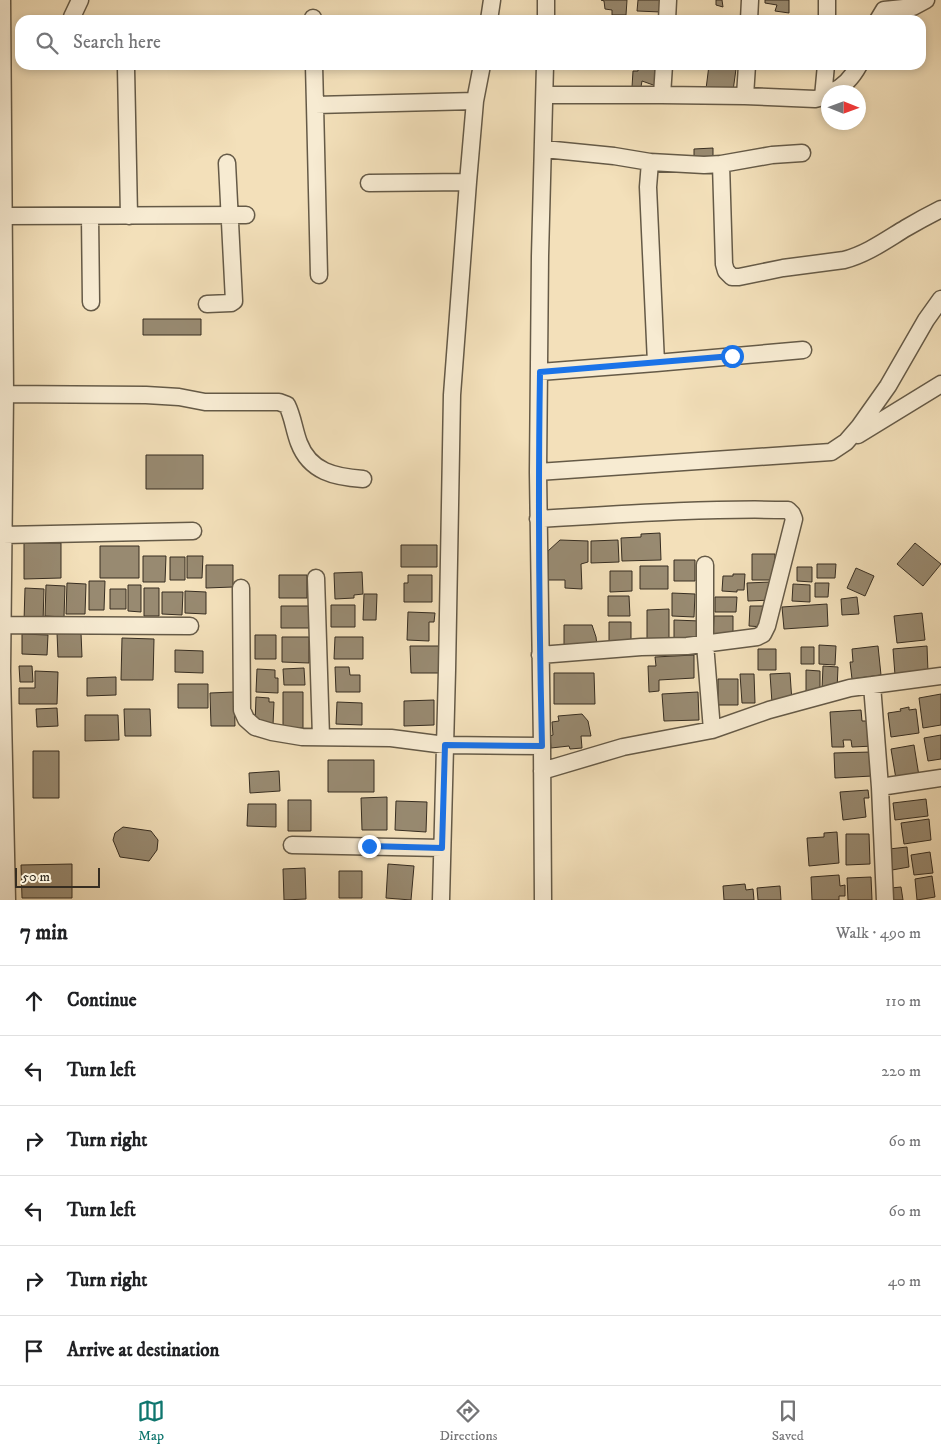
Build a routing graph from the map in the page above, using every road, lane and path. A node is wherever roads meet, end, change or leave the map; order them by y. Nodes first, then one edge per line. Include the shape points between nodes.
1 (2, 0) edge
2 (80, 0) edge
3 (492, 0) edge
4 (546, 0) edge
5 (668, 0) edge
6 (750, 0) edge
7 (827, 0) edge
8 (926, 0) edge
9 (73, 15) edge
10 (490, 15) edge
11 (546, 15) edge
12 (667, 15) edge
13 (749, 15) edge
14 (827, 15) edge
15 (881, 15) edge
16 (1, 49) edge
17 (126, 70) edge
18 (314, 70) edge
19 (481, 70) edge
20 (545, 70) edge
21 (664, 70) edge
22 (747, 70) edge
23 (826, 70) edge
24 (855, 70) edge
25 (827, 85) edge
26 (843, 85) edge
27 (662, 94) junction
28 (545, 95) junction
29 (745, 96) junction
30 (821, 97) edge
31 (2, 101) edge
32 (475, 102) junction
33 (315, 105) junction
34 (544, 149) junction
35 (802, 153) dead end
36 (650, 162) junction
37 (226, 163) dead end
38 (722, 164) junction
39 (468, 182) junction
40 (369, 183) dead end
41 (941, 209) edge
42 (238, 215) junction
43 (4, 216) junction
44 (90, 216) junction
45 (129, 216) junction
46 (319, 275) dead end
47 (941, 299) edge
48 (90, 302) dead end
49 (206, 304) dead end
50 (802, 350) dead end
51 (656, 363) junction
52 (540, 372) junction
53 (941, 384) edge
54 (2, 394) edge
55 (831, 452) junction
56 (538, 472) junction
57 (364, 479) dead end
58 (538, 519) junction
59 (193, 532) dead end
60 (2, 535) junction
61 (705, 565) dead end
62 (316, 578) dead end
63 (241, 588) dead end
64 (2, 625) junction
65 (190, 626) dead end
66 (705, 644) junction
67 (540, 655) junction
68 (941, 676) edge
69 (872, 685) junction
70 (712, 730) junction
71 (321, 737) junction
72 (445, 745) junction
73 (542, 746) junction
74 (542, 771) junction
75 (941, 778) edge
76 (880, 787) junction
77 (292, 845) dead end
78 (442, 848) junction
79 (5, 892) edge
80 (441, 900) edge
81 (543, 900) edge
82 (885, 900) edge

1 - 16 street
2 - 9 street
3 - 10 street
4 - 11 street
5 - 12 street
6 - 13 street
7 - 14 street
8 - 15 street via 913,7 884,10
16 - 31 street
17 - 45 street
18 - 33 street
19 - 32 street
20 - 28 street
21 - 27 street
22 - 29 street
23 - 25 street
24 - 26 street
27 - 28 street
27 - 29 street
28 - 34 street
29 - 30 street
31 - 43 street
32 - 33 street
32 - 39 street
33 - 46 street
34 - 36 street
34 - 52 street
35 - 38 street
36 - 38 street
36 - 51 street via 648,187
37 - 42 street
38 - 41 street via 724,264 732,277 852,258
39 - 40 street
39 - 72 street via 452,395
42 - 45 street
42 - 49 street via 234,301
43 - 44 street
43 - 54 street
44 - 45 street
44 - 48 street
47 - 55 street via 860,428
50 - 51 street
51 - 52 street
52 - 56 street
53 - 55 street
54 - 57 street via 146,395 205,402 279,402 287,405 299,444 318,468 328,473
54 - 60 street
55 - 56 street
56 - 58 street
58 - 66 street via 658,512 788,510 794,519 763,634
58 - 67 street
59 - 60 street
60 - 64 street
61 - 66 street
62 - 71 street
63 - 71 street via 242,710 246,719 255,727 272,732
64 - 65 street
64 - 79 street
66 - 67 street
66 - 70 street
67 - 73 street
68 - 69 street
69 - 70 street via 770,710
69 - 76 street
70 - 74 street via 623,747
71 - 72 street via 391,738
72 - 73 street
72 - 78 street
73 - 74 street
74 - 81 street
75 - 76 street
76 - 82 street
77 - 78 street
78 - 80 street

